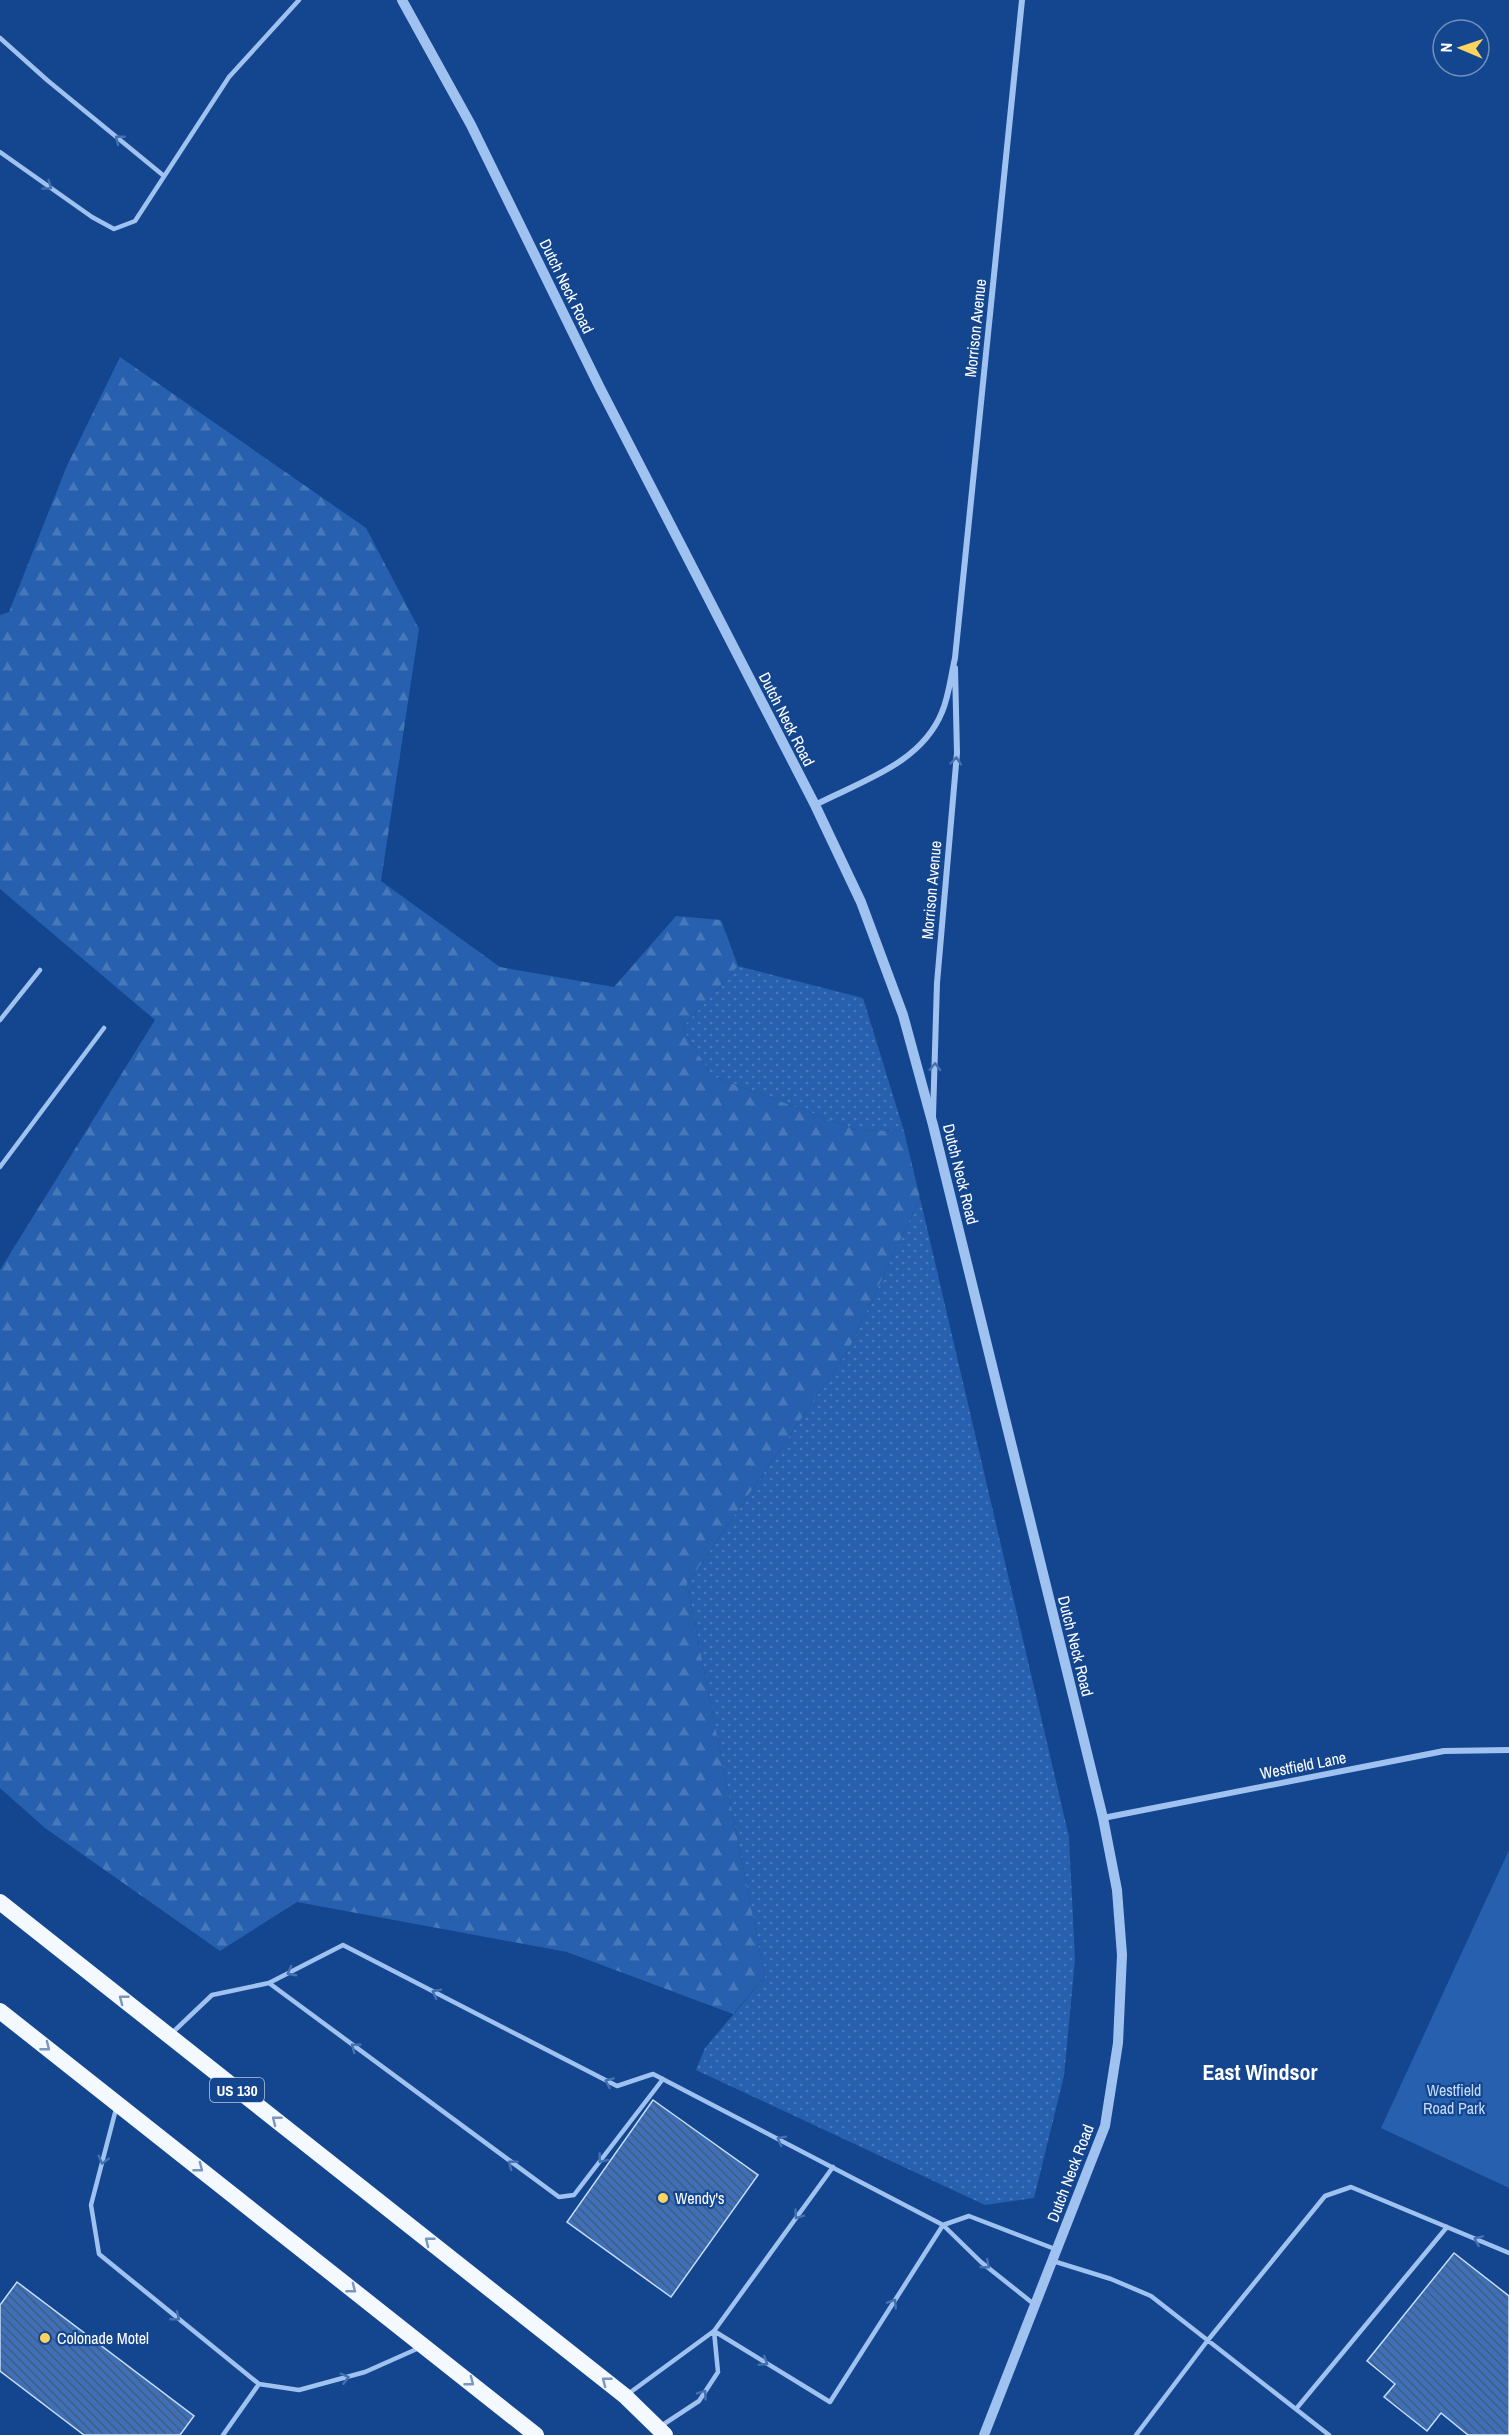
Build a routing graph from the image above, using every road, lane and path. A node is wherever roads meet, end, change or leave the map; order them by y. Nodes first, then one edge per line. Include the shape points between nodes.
1 (299, 0) edge
2 (402, 0) edge
3 (1022, 0) edge
4 (0, 38) edge
5 (0, 152) edge
6 (164, 176) junction
7 (955, 658) junction
8 (814, 805) junction
9 (40, 970) dead end
10 (0, 1020) edge
11 (104, 1028) dead end
12 (933, 1125) junction
13 (0, 1167) edge
14 (1509, 1750) edge
15 (1103, 1818) junction
16 (0, 1902) edge
17 (269, 1983) junction
18 (0, 2011) edge
19 (169, 2036) junction
20 (663, 2079) junction
21 (118, 2104) junction
22 (832, 2167) junction
23 (943, 2225) junction
24 (1447, 2227) junction
25 (1057, 2250) junction
26 (1509, 2253) edge
27 (1053, 2261) junction
28 (1036, 2306) junction
29 (714, 2331) junction
30 (1208, 2340) junction
31 (424, 2346) junction
32 (259, 2384) junction
33 (625, 2396) junction
34 (1296, 2409) junction
35 (661, 2432) edge
36 (223, 2435) edge
37 (536, 2435) edge
38 (984, 2435) edge
39 (1136, 2435) edge
40 (1329, 2435) edge

1 - 6 lane via 229,77
2 - 8 street, Dutch Neck Road via 471,125 594,376
3 - 7 street, Morrison Avenue
6 -> 4 lane
5 -> 6 lane via 114,229 135,221
7 - 8 street, Morrison Avenue via 942,712 924,741 900,763
12 -> 7 street, Morrison Avenue via 937,983 957,753
8 - 12 street, Dutch Neck Road via 861,902 900,1005
9 - 10 lane
11 - 13 lane
12 - 15 street, Dutch Neck Road
14 - 15 street, Westfield Lane via 1444,1751
15 - 25 street, Dutch Neck Road via 1117,1890 1122,1955 1118,2043 1105,2126
19 -> 16 highway, US 130
17 - 19 lane via 212,1995
20 -> 17 lane via 653,2074 617,2086 343,1945
20 -> 17 lane via 574,2195 559,2197
18 -> 21 highway
33 -> 19 highway, US 130
22 -> 20 lane
21 -> 31 highway
21 -> 32 lane via 91,2205 99,2254
22 - 23 lane
22 -> 29 lane
23 - 25 lane via 969,2216
23 -> 28 lane
29 -> 23 lane via 830,2402
26 -> 24 lane
24 - 30 lane via 1352,2187 1325,2196
24 - 34 lane
25 - 27 street, Dutch Neck Road
27 - 28 street, Dutch Neck Road
27 - 30 lane via 1151,2296
28 - 38 street, Dutch Neck Road
29 - 33 lane
35 -> 29 lane via 699,2401 718,2372
30 - 34 lane
30 - 39 lane
32 -> 31 lane via 299,2390 366,2372
31 -> 37 highway
32 - 36 lane
33 - 35 highway, US 130
34 - 40 lane

